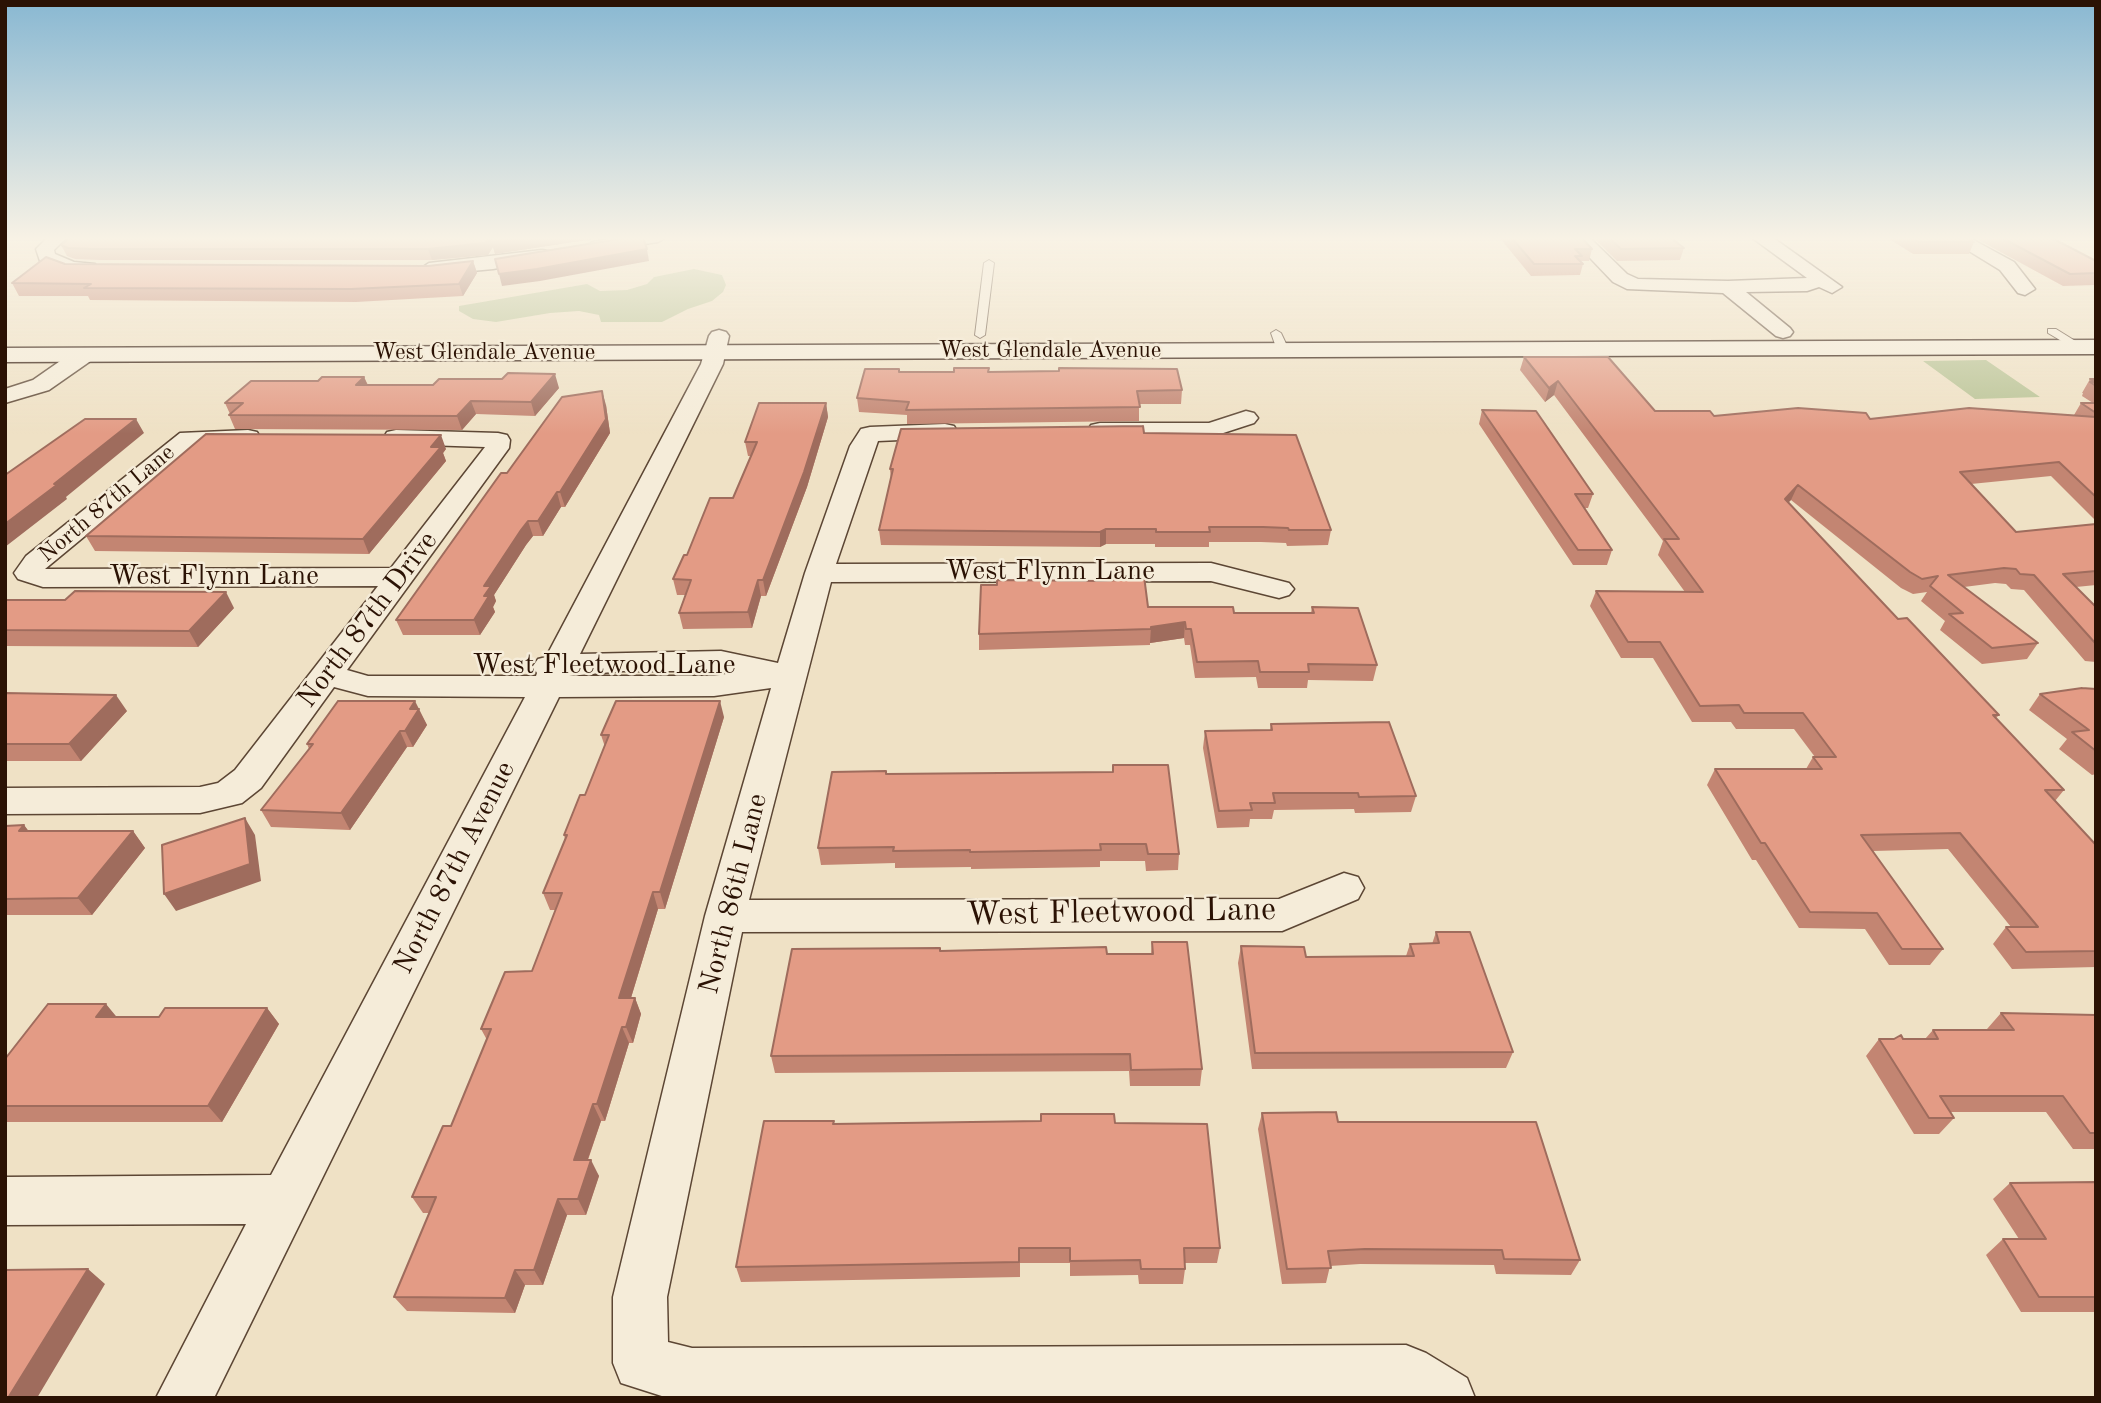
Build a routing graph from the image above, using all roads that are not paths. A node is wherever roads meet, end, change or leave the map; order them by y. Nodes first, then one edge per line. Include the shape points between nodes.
1 (984, 302) edge
2 (1747, 302) edge
3 (1783, 332) junction
4 (980, 335) junction
5 (5, 338) edge
6 (109, 338) junction
7 (1279, 342) junction
8 (2090, 342) edge
9 (716, 345) junction
10 (1803, 348) junction
11 (5, 355) edge
12 (85, 355) junction
13 (7, 407) edge
14 (1246, 418) dead end
15 (1072, 430) edge
16 (962, 431) edge
17 (276, 437) edge
18 (372, 437) edge
19 (28, 573) joint
20 (819, 573) junction
21 (400, 577) junction
22 (1279, 589) dead end
23 (326, 675) junction
24 (792, 675) junction
25 (553, 676) junction
26 (5, 801) edge
27 (1344, 888) dead end
28 (725, 916) junction
29 (286, 1199) junction
30 (5, 1201) edge
31 (184, 1398) edge
32 (1447, 1398) edge

1 - 4 lane
2 - 3 street
3 - 7 main road, West Glendale Avenue
3 - 8 main road, West Glendale Avenue via 2052,331
3 - 10 main road
4 - 7 main road, West Glendale Avenue
4 - 9 main road, West Glendale Avenue
5 - 6 main road, West Glendale Avenue
6 - 9 main road, West Glendale Avenue
6 - 12 main road
7 - 9 main road, West Glendale Avenue
7 - 10 main road, West Glendale Avenue
8 - 10 main road, West Glendale Avenue
9 - 12 main road, West Glendale Avenue
9 - 25 street, North 87th Avenue via 712,364
11 - 12 main road, West Glendale Avenue
12 - 13 street via 41,385 41,395
14 - 15 street via 1211,430
16 - 20 street, North 86th Lane via 870,433
17 - 19 street, North 87th Lane via 189,438
18 - 21 street, North 87th Drive via 498,440 497,448
19 - 21 street, West Flynn Lane via 43,578
20 - 22 street, West Flynn Lane via 1211,572
20 - 24 street, North 86th Lane
21 - 23 street, North 87th Drive
23 - 25 street, West Fleetwood Lane via 368,686
23 - 26 street, North 87th Drive via 248,779 229,794 200,800
24 - 25 street, West Fleetwood Lane via 714,686 686,673
24 - 28 street, North 86th Lane
25 - 29 street, North 87th Avenue
27 - 28 street, West Fleetwood Lane via 1282,915
28 - 32 street, North 86th Lane via 640,1297 641,1363 692,1376 1406,1373
29 - 30 street
29 - 31 street, North 87th Avenue

